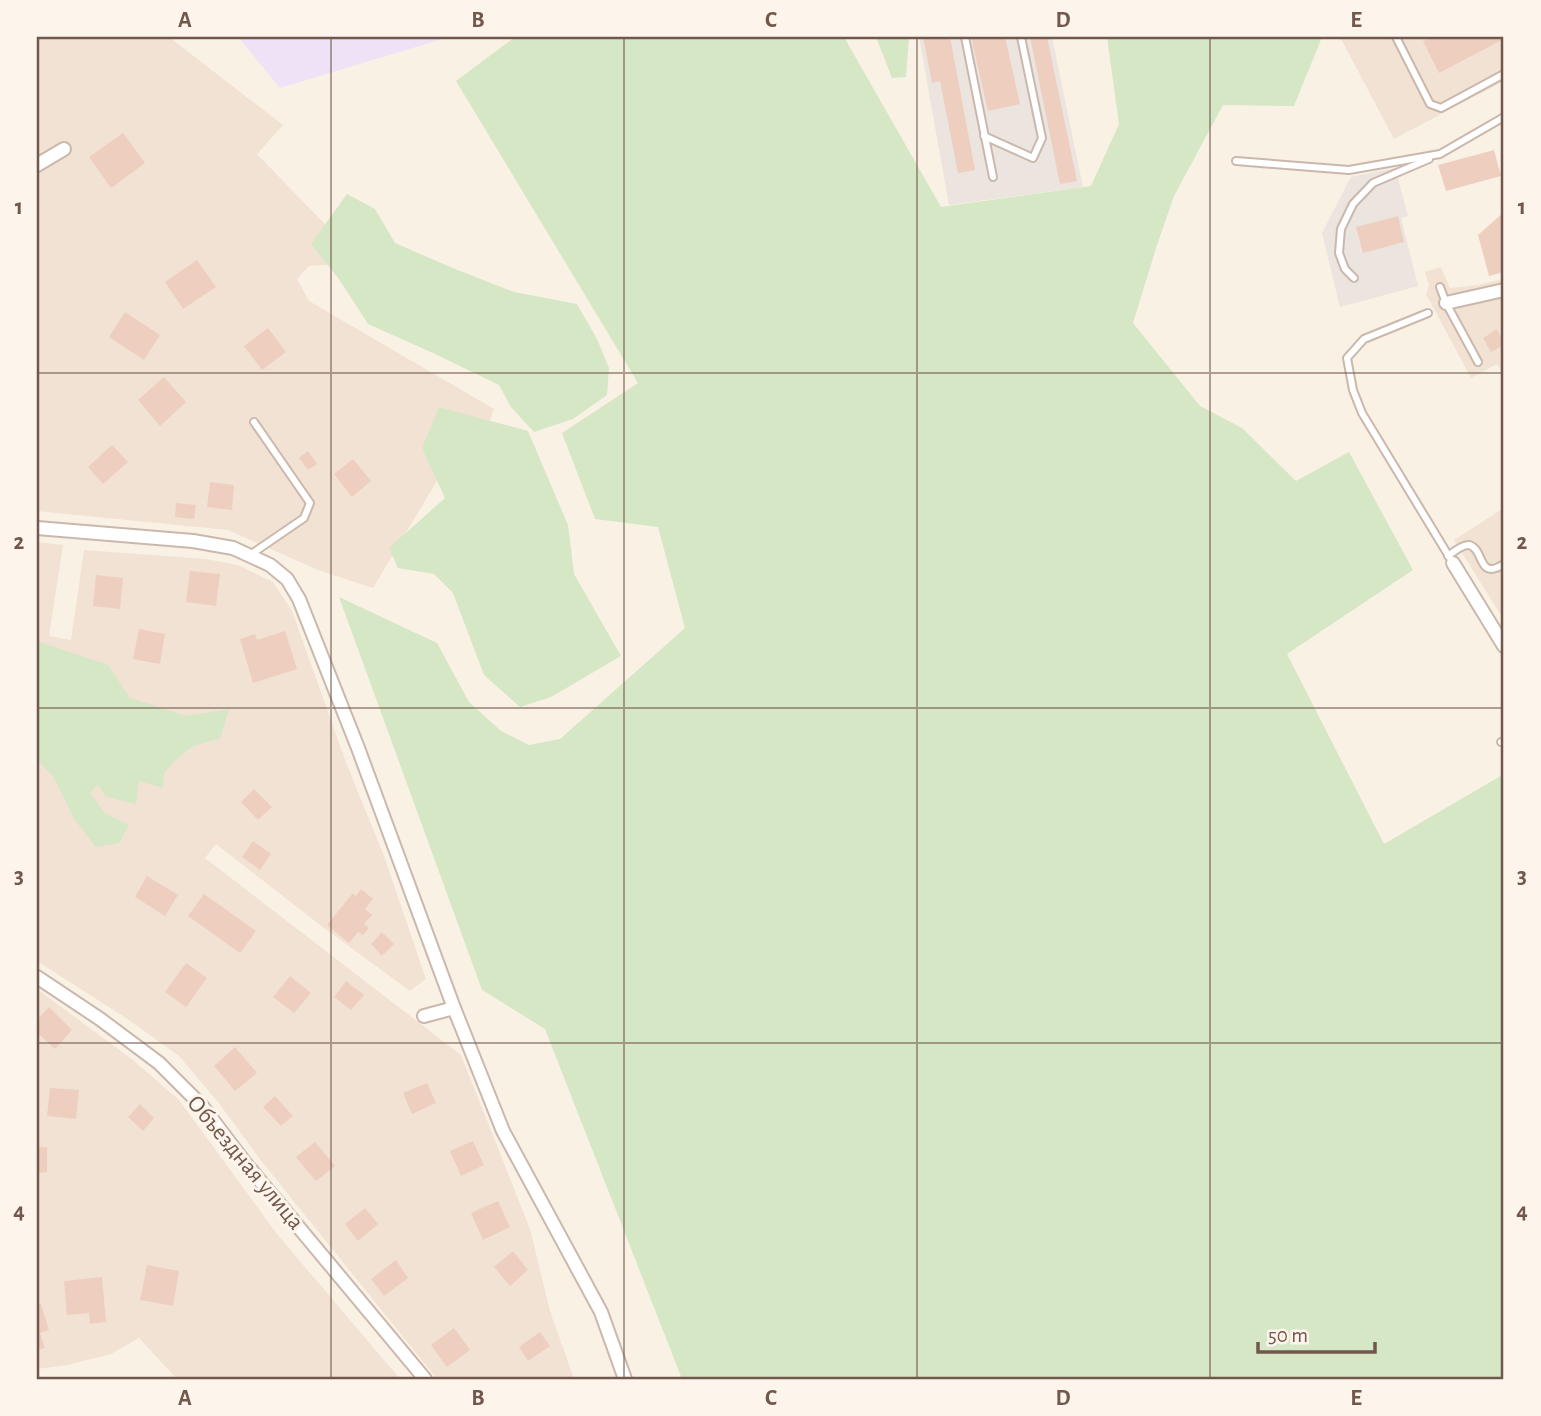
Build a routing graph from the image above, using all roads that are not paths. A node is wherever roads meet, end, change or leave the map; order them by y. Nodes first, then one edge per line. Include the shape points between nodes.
1 (965, 37) edge
2 (1021, 37) edge
3 (1395, 37) edge
4 (1504, 74) edge
5 (1504, 117) edge
6 (984, 136) junction
7 (64, 149) dead end
8 (1440, 154) junction
9 (1236, 161) dead end
10 (37, 165) edge
11 (993, 177) dead end
12 (1354, 278) dead end
13 (1440, 286) dead end
14 (1504, 290) edge
15 (1446, 303) junction
16 (1428, 313) dead end
17 (1478, 362) dead end
18 (254, 422) dead end
19 (37, 527) edge
20 (250, 555) junction
21 (1450, 559) junction
22 (1504, 564) edge
23 (1504, 646) edge
24 (37, 977) edge
25 (454, 1008) junction
26 (424, 1016) dead end
27 (425, 1379) edge
28 (625, 1379) edge

1 - 6 lane
2 - 6 lane via 1042,138 1032,158
3 - 4 lane via 1430,104 1441,107
5 - 8 lane
6 - 11 lane
7 - 10 street
8 - 9 lane via 1349,170
8 - 12 lane via 1373,183 1353,204 1341,229 1339,253
13 - 15 lane
14 - 15 street
15 - 17 lane
16 - 21 lane via 1364,339 1347,358 1362,413
18 - 20 lane via 310,503 304,518
19 - 20 street via 193,541
20 - 25 street via 287,579 299,599
21 - 22 lane via 1469,545 1485,566 1496,569
21 - 23 street
24 - 27 street, Объездная улица via 159,1063 202,1106
25 - 26 street
25 - 28 street via 503,1131 601,1312

